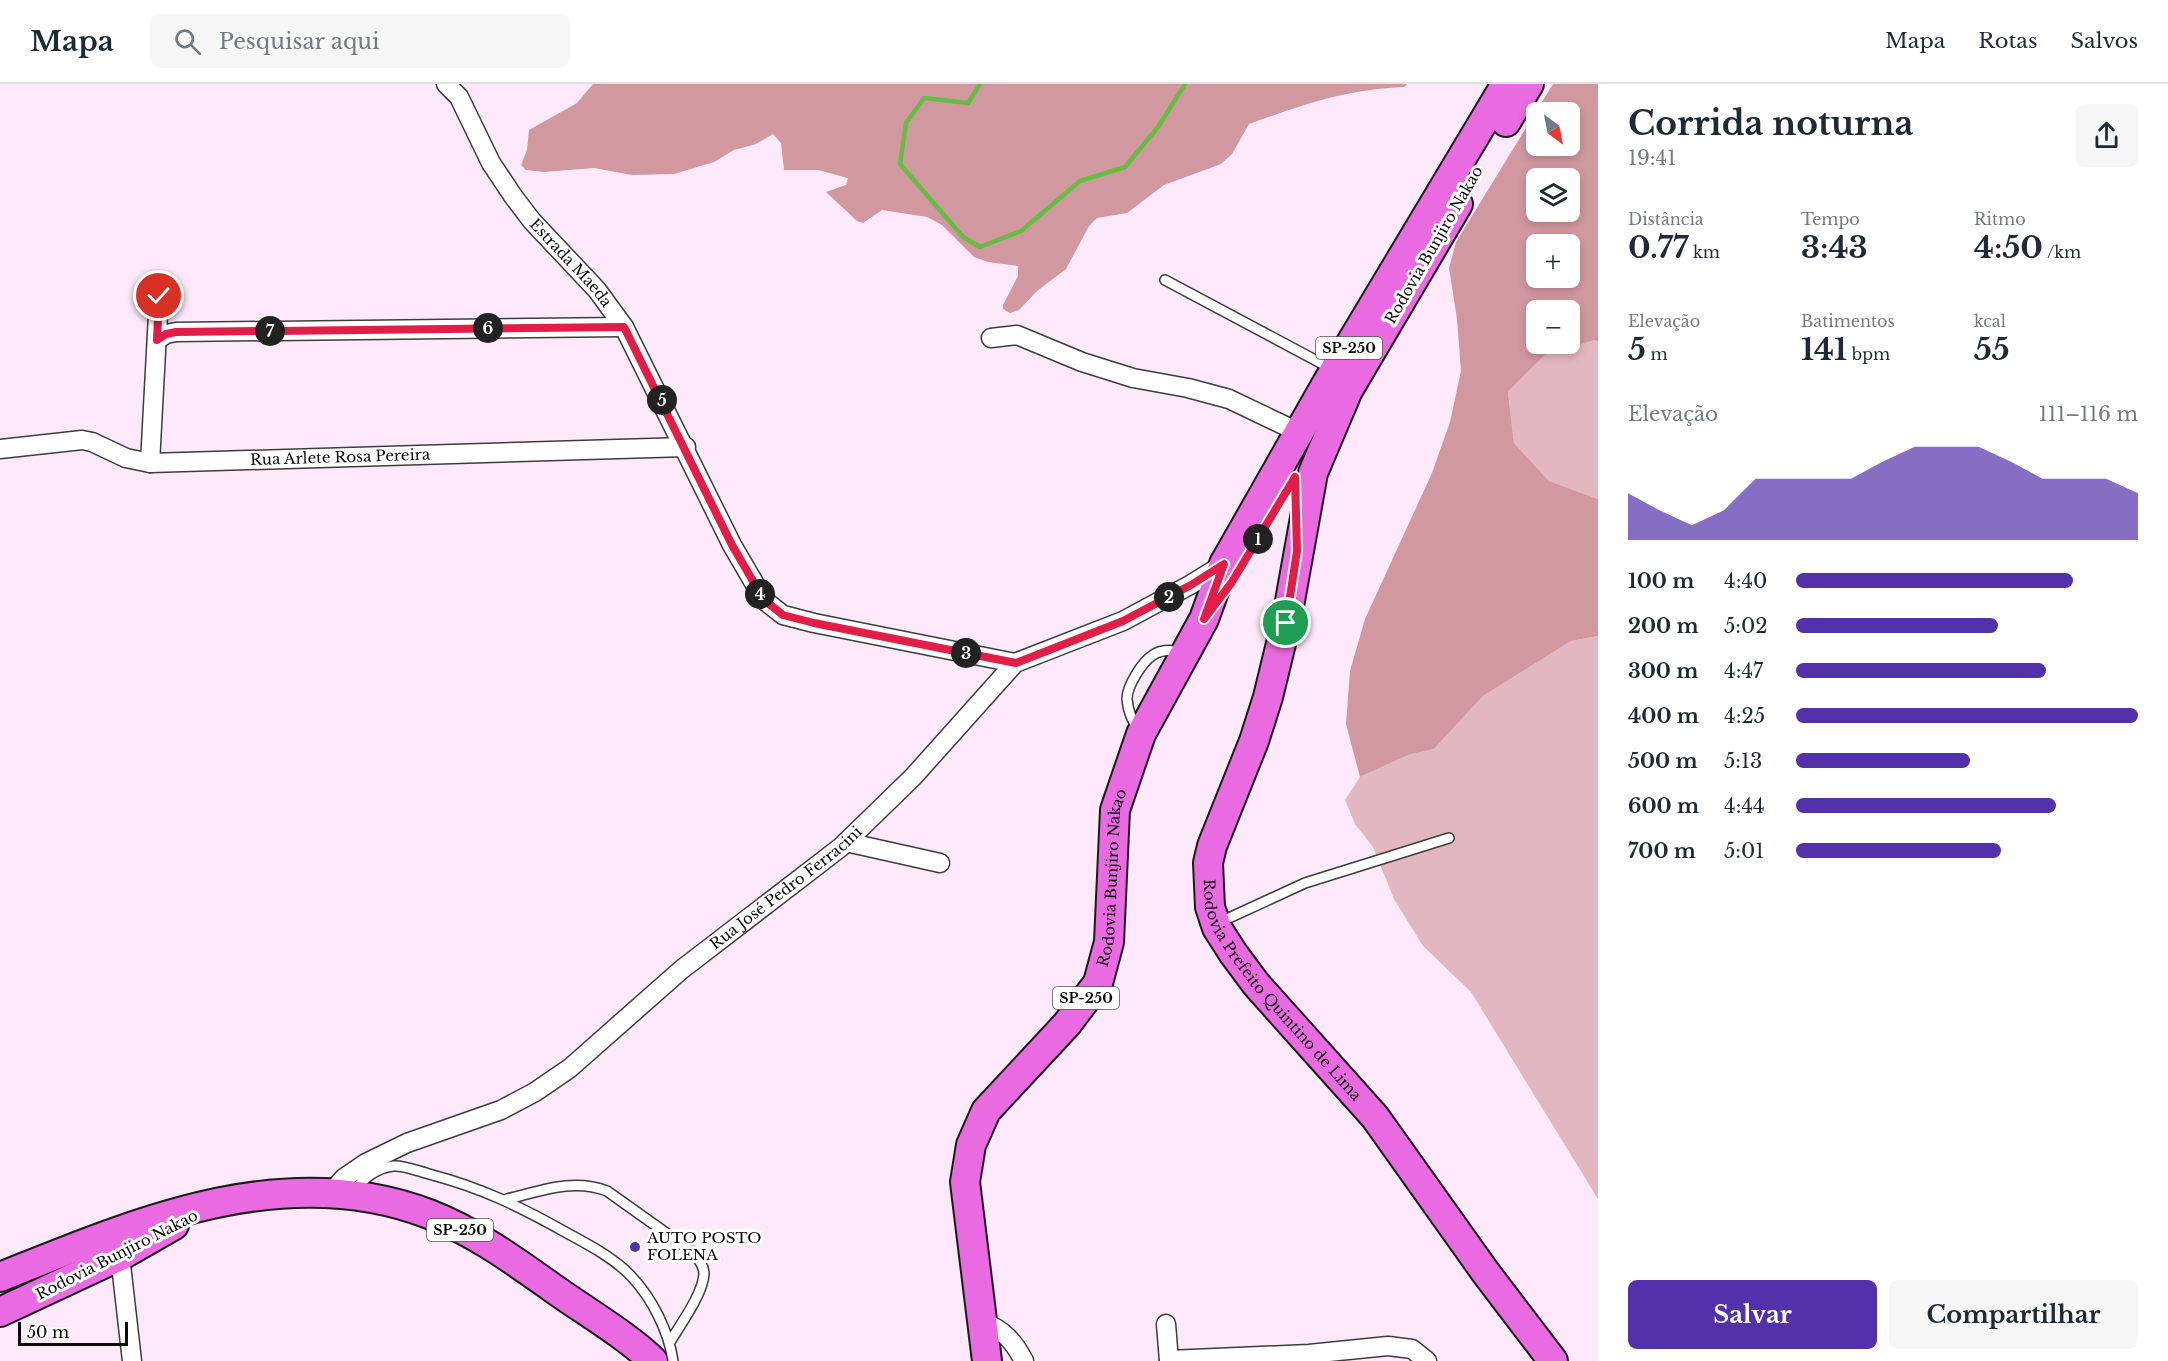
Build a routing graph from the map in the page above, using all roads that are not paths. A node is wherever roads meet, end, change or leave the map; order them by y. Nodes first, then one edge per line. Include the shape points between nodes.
1 (446, 84) edge
2 (1506, 84) edge
3 (1529, 84) edge
4 (463, 91) edge
5 (1165, 280) dead end
6 (159, 296) dead end
7 (624, 327) junction
8 (1361, 329) junction
9 (991, 338) dead end
10 (157, 340) junction
11 (1340, 383) junction
12 (1298, 432) junction
13 (686, 447) junction
14 (0, 449) edge
15 (150, 463) junction
16 (1295, 477) junction
17 (1297, 551) junction
18 (1224, 564) junction
19 (1204, 619) junction
20 (1016, 663) junction
21 (1449, 838) dead end
22 (846, 842) junction
23 (940, 863) dead end
24 (1216, 924) junction
25 (340, 1194) junction
26 (234, 1198) junction
27 (507, 1199) junction
28 (120, 1256) junction
29 (0, 1277) edge
30 (0, 1312) edge
31 (983, 1322) junction
32 (1166, 1324) dead end
33 (662, 1352) edge
34 (1309, 1357) edge
35 (1169, 1360) edge
36 (132, 1361) edge
37 (673, 1361) edge
38 (987, 1361) edge
39 (1024, 1361) edge
40 (1427, 1361) edge
41 (1553, 1361) edge

1 - 4 street, Estrada Maeda
2 - 8 main road, Rodovia Bunjiro Nakao / SP-250
3 - 11 main road, Rodovia Bunjiro Nakao / SP-250
4 - 7 street, Estrada Maeda via 486,154 513,196 597,290
5 - 11 lane
6 - 10 street
7 - 10 street via 176,332
7 - 13 street, Estrada Maeda
8 - 11 main road, Rodovia Bunjiro Nakao / SP-250
8 - 16 main road via 1317,413
9 - 12 street via 1017,335 1133,378 1229,399
10 - 15 street
11 - 12 main road, Rodovia Bunjiro Nakao / SP-250
11 - 16 main road, Rodovia Bunjiro Nakao / SP-250
11 - 17 main road, Rodovia Prefeito Quintino de Lima via 1313,473
12 - 18 main road, Rodovia Bunjiro Nakao / SP-250
13 - 15 street, Rua Arlete Rosa Pereira
13 - 20 street, Estrada Maeda via 748,574 764,600 783,615
14 - 15 street, Rua Arlete Rosa Pereira via 82,440 126,459
16 - 17 main road
16 - 19 main road, Rodovia Bunjiro Nakao / SP-250 via 1232,582
17 - 24 main road, Rodovia Prefeito Quintino de Lima via 1286,623 1268,697 1208,863 1210,907
18 - 19 main road, Rodovia Bunjiro Nakao / SP-250
18 - 20 street, Rua José Pedro Ferracini via 1123,621
19 - 31 main road, Rodovia Bunjiro Nakao / SP-250 via 1141,734 1115,810 1109,942 1098,983 986,1111 971,1145 965,1182
20 - 22 street, Rua José Pedro Ferracini via 913,777
21 - 24 lane via 1305,883
22 - 23 street
22 - 25 street, Rua José Pedro Ferracini via 681,970 553,1080 501,1110 407,1143 366,1163 344,1178
24 - 41 main road, Rodovia Prefeito Quintino de Lima via 1256,984 1375,1117
25 - 26 main road, Rodovia Bunjiro Nakao / SP-250 via 287,1191
25 - 27 lane via 371,1174 396,1166
25 - 33 main road, Rodovia Bunjiro Nakao / SP-250 via 378,1199 430,1214 495,1247
26 - 28 main road, Rodovia Bunjiro Nakao / SP-250 via 191,1215
26 - 29 main road, Rodovia Bunjiro Nakao via 119,1229
27 - 33 lane via 596,1249 631,1276 648,1299
27 - 33 lane via 565,1185 594,1186 607,1191 690,1250 704,1273 702,1281
28 - 30 main road, Rodovia Bunjiro Nakao / SP-250
28 - 36 street
31 - 38 main road, Rodovia Bunjiro Nakao / SP-250
31 - 39 street via 1012,1339
32 - 35 street
33 - 37 lane
34 - 35 street
34 - 40 street via 1388,1347 1412,1349

